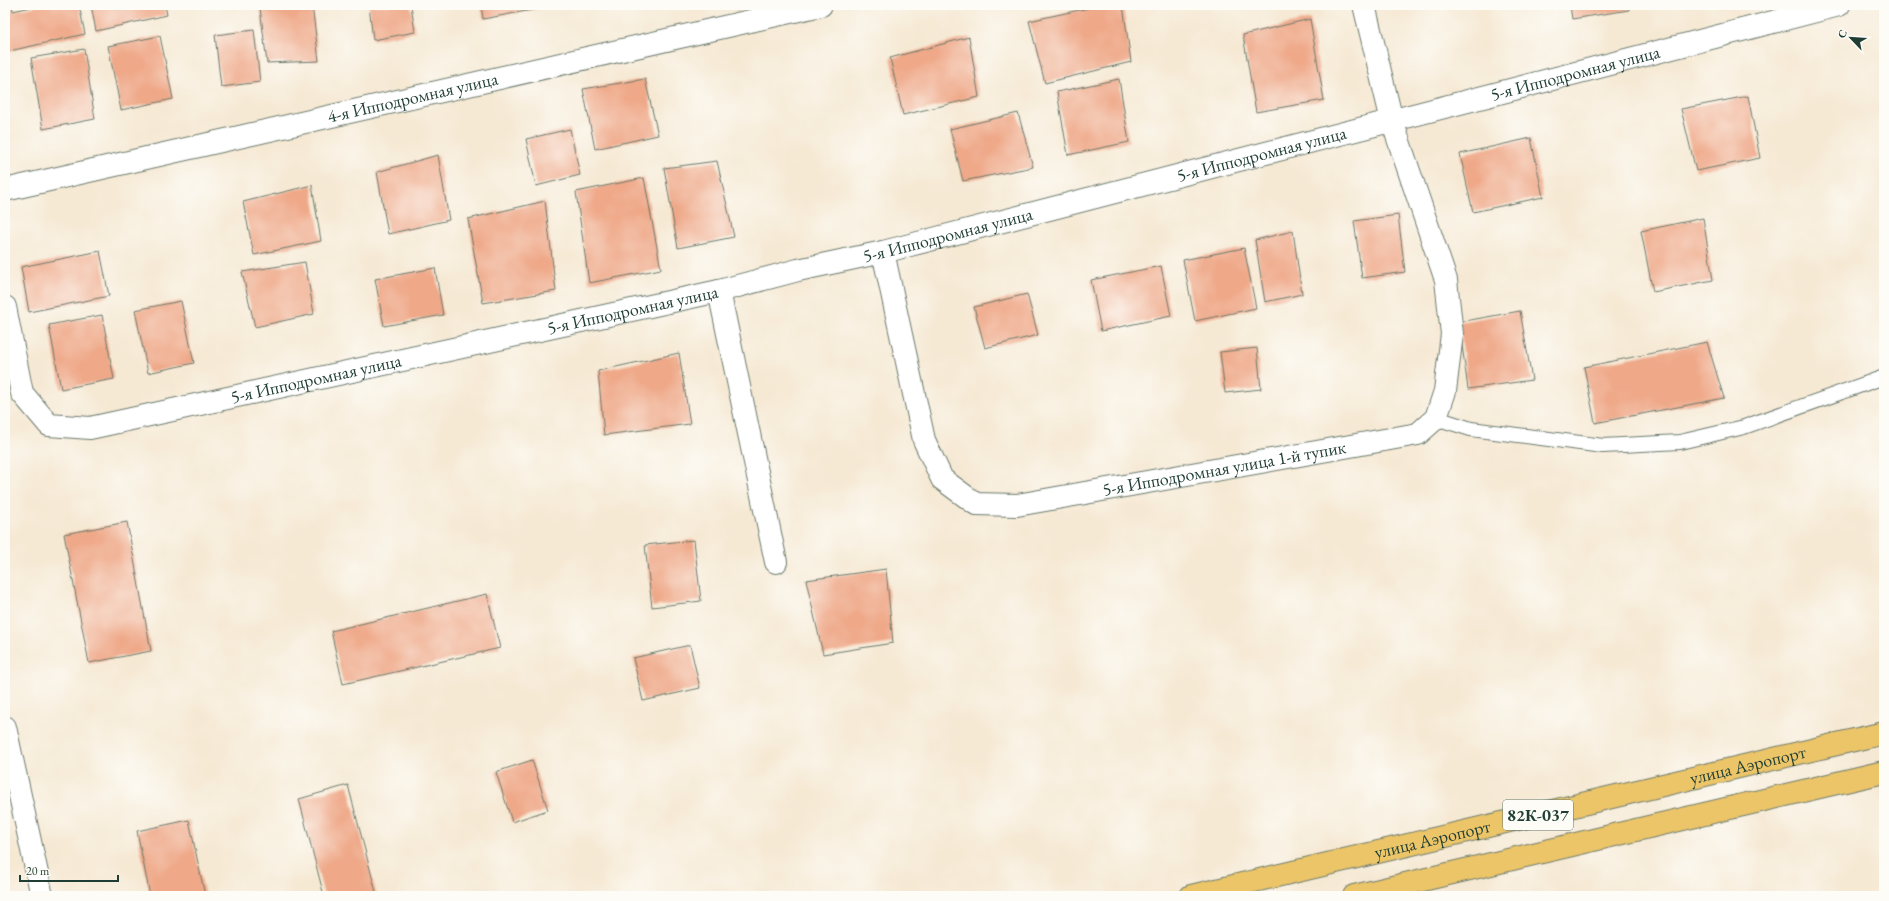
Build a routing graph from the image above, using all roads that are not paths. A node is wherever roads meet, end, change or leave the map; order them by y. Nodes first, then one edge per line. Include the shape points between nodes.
1 (821, 5) edge
2 (1364, 5) edge
3 (1839, 5) edge
4 (742, 14) edge
5 (1392, 121) junction
6 (5, 190) edge
7 (883, 252) junction
8 (719, 291) junction
9 (5, 307) edge
10 (1884, 377) edge
11 (1436, 418) junction
12 (776, 562) dead end
13 (5, 727) edge
14 (1884, 733) edge
15 (1884, 772) edge
16 (42, 896) edge
17 (1192, 896) edge
18 (1354, 896) edge

1 - 4 street, 4-я Ипподромная улица
2 - 5 street, 5-я Ипподромная улица 1-й тупик
3 - 5 street, 5-я Ипподромная улица
4 - 6 street, 4-я Ипподромная улица
5 - 7 street, 5-я Ипподромная улица
5 - 11 street, 5-я Ипподромная улица 1-й тупик via 1446,280 1452,334 1445,391
7 - 8 street, 5-я Ипподромная улица via 798,270
7 - 11 street, 5-я Ипподромная улица 1-й тупик via 924,440 942,479 976,504 1017,505 1418,434
8 - 9 street, 5-я Ипподромная улица via 90,428 49,425 22,393
8 - 12 street
10 - 11 lane via 1744,427 1680,442 1603,446 1471,429
13 - 16 street
14 - 17 main road, улица Аэропорт / 82К-037
15 - 18 main road, улица Аэропорт

